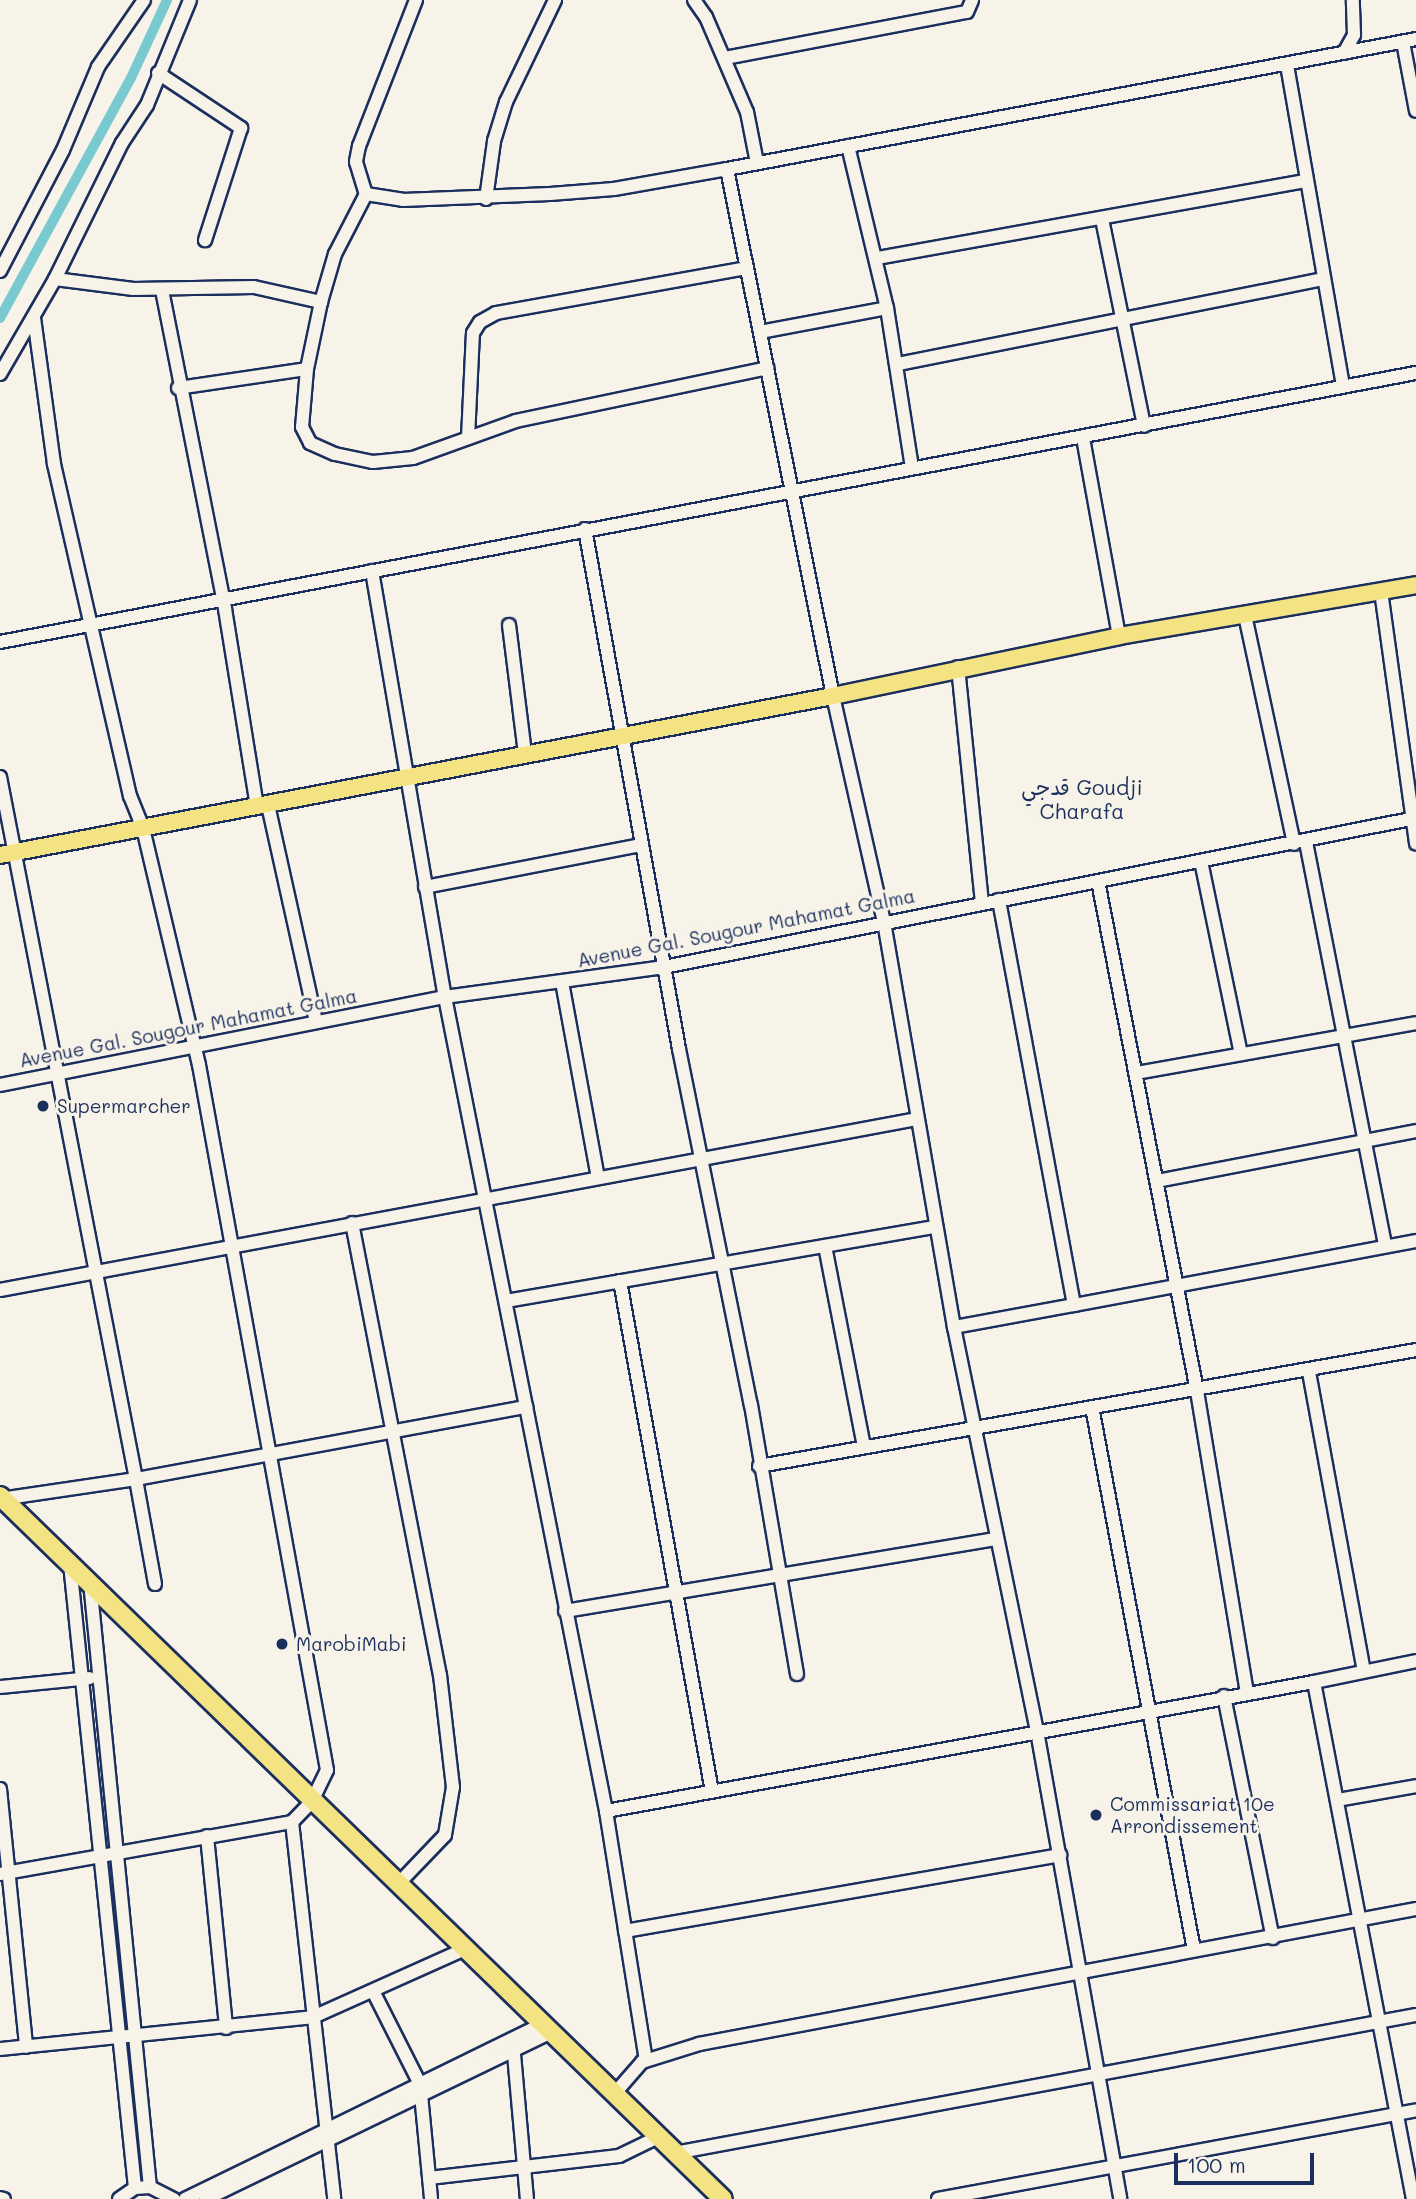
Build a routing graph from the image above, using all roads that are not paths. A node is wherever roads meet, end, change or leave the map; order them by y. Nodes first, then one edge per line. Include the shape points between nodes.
1 (144, 0) edge
2 (190, 0) edge
3 (416, 0) edge
4 (555, 0) edge
5 (694, 0) edge
6 (972, 0) edge
7 (1353, 0) edge
8 (1409, 40) edge
9 (1343, 53) junction
10 (725, 58) junction
11 (1287, 65) junction
12 (158, 73) junction
13 (1416, 111) edge
14 (848, 145) junction
15 (757, 163) junction
16 (727, 169) junction
17 (1306, 181) junction
18 (366, 194) junction
19 (486, 199) junction
20 (1102, 219) junction
21 (205, 240) dead end
22 (877, 258) junction
23 (747, 268) junction
24 (0, 271) edge
25 (55, 279) junction
26 (1324, 279) junction
27 (162, 290) junction
28 (321, 302) junction
29 (887, 308) junction
30 (34, 318) junction
31 (1124, 321) junction
32 (760, 332) junction
33 (898, 364) junction
34 (767, 368) junction
35 (307, 369) junction
36 (1416, 373) edge
37 (0, 374) edge
38 (1343, 386) junction
39 (178, 388) junction
40 (1144, 426) junction
41 (468, 438) junction
42 (1083, 439) junction
43 (912, 468) junction
44 (792, 491) junction
45 (585, 529) junction
46 (372, 570) junction
47 (1416, 585) edge
48 (1381, 592) junction
49 (223, 600) junction
50 (1245, 615) junction
51 (91, 625) junction
52 (509, 625) dead end
53 (1119, 636) junction
54 (0, 642) edge
55 (958, 667) junction
56 (832, 696) junction
57 (622, 734) junction
58 (525, 754) junction
59 (0, 777) edge
60 (407, 778) junction
61 (262, 806) junction
62 (1414, 819) edge
63 (143, 828) junction
64 (1300, 843) junction
65 (1416, 844) edge
66 (642, 845) junction
67 (8, 854) edge
68 (1201, 861) junction
69 (1098, 881) junction
70 (425, 887) junction
71 (999, 900) junction
72 (982, 903) junction
73 (884, 922) junction
74 (664, 967) junction
75 (562, 982) junction
76 (445, 998) junction
77 (316, 1022) junction
78 (1416, 1023) edge
79 (1343, 1036) junction
80 (195, 1049) junction
81 (1241, 1054) junction
82 (1136, 1073) junction
83 (56, 1074) junction
84 (0, 1085) edge
85 (916, 1119) junction
86 (1416, 1131) edge
87 (1364, 1141) junction
88 (702, 1159) junction
89 (598, 1178) junction
90 (1157, 1181) junction
91 (486, 1200) junction
92 (352, 1223) junction
93 (935, 1227) junction
94 (1416, 1241) edge
95 (232, 1244) junction
96 (825, 1246) junction
97 (1385, 1247) junction
98 (722, 1262) junction
99 (93, 1269) junction
100 (620, 1281) junction
101 (1175, 1286) junction
102 (0, 1290) edge
103 (506, 1301) junction
104 (1074, 1305) junction
105 (954, 1326) junction
106 (1416, 1350) edge
107 (1309, 1372) junction
108 (1197, 1391) junction
109 (526, 1407) junction
110 (1092, 1407) junction
111 (976, 1428) junction
112 (391, 1431) junction
113 (864, 1447) junction
114 (271, 1454) junction
115 (759, 1466) junction
116 (136, 1479) junction
117 (1, 1498) edge
118 (997, 1539) junction
119 (70, 1563) junction
120 (778, 1575) junction
121 (90, 1582) junction
122 (155, 1584) dead end
123 (674, 1594) junction
124 (565, 1611) junction
125 (1416, 1661) edge
126 (1364, 1671) junction
127 (797, 1674) dead end
128 (99, 1677) junction
129 (84, 1679) junction
130 (1314, 1682) junction
131 (0, 1687) edge
132 (1247, 1692) junction
133 (1224, 1696) junction
134 (1149, 1711) junction
135 (1037, 1731) junction
136 (1416, 1786) edge
137 (0, 1789) edge
138 (712, 1792) junction
139 (1337, 1800) junction
140 (312, 1801) junction
141 (606, 1811) junction
142 (292, 1822) junction
143 (207, 1836) junction
144 (117, 1853) junction
145 (1060, 1855) junction
146 (101, 1856) junction
147 (4, 1874) edge
148 (398, 1884) junction
149 (1416, 1909) edge
150 (1359, 1921) junction
151 (625, 1931) junction
152 (1273, 1938) junction
153 (467, 1948) junction
154 (1194, 1950) junction
155 (1078, 1969) junction
156 (374, 1993) junction
157 (1416, 2015) edge
158 (313, 2017) junction
159 (1378, 2022) junction
160 (548, 2027) junction
161 (226, 2028) junction
162 (135, 2036) junction
163 (121, 2037) junction
164 (513, 2044) junction
165 (26, 2047) junction
166 (0, 2049) edge
167 (646, 2060) junction
168 (1097, 2074) junction
169 (421, 2089) junction
170 (615, 2093) junction
171 (1416, 2110) edge
172 (1397, 2114) junction
173 (328, 2134) junction
174 (660, 2136) junction
175 (675, 2153) junction
176 (1113, 2166) junction
177 (524, 2168) junction
178 (429, 2178) junction
179 (150, 2187) junction
180 (135, 2188) junction
181 (119, 2199) edge
182 (174, 2199) edge
183 (185, 2199) edge
184 (206, 2199) edge
185 (334, 2199) edge
186 (431, 2199) edge
187 (527, 2199) edge
188 (723, 2199) edge
189 (938, 2199) edge
190 (1120, 2199) edge
191 (1413, 2199) edge

1 - 24 street via 98,67 63,150
2 - 12 street
3 - 18 street via 359,146 355,162
4 - 19 street via 506,102 494,141
5 - 10 street
6 - 10 street via 967,12
7 - 9 street via 1354,35
8 - 9 street
8 - 13 street
9 - 11 street
10 - 15 street via 747,112
11 - 14 street
11 - 17 street
12 - 21 street via 241,128
12 - 25 street via 147,105 122,143
14 - 15 street
14 - 22 street
15 - 16 street
16 - 19 street via 614,189
16 - 23 street
17 - 20 street
17 - 26 street
18 - 19 street via 403,200
18 - 28 street via 335,254
20 - 22 street
20 - 31 street
22 - 29 street
23 - 32 street
23 - 41 street via 496,313 472,334
25 - 27 street
25 - 30 street
26 - 31 street
26 - 38 street
27 - 28 street via 254,287
27 - 39 street
28 - 35 street
29 - 32 street
29 - 33 street
30 - 37 street
30 - 51 street via 54,464
31 - 33 street
31 - 40 street
32 - 34 street
33 - 43 street
34 - 41 street via 516,421
34 - 44 street
35 - 39 street
35 - 41 street via 304,435 335,454 373,462 396,461
36 - 38 street
38 - 40 street
39 - 49 street
40 - 42 street
42 - 43 street
42 - 53 street
43 - 44 street
44 - 45 street
44 - 56 street
45 - 46 street
45 - 57 street
46 - 49 street
46 - 60 street
47 - 48 main road
48 - 50 main road
48 - 62 street
49 - 51 street
49 - 61 street
50 - 53 main road
50 - 64 street
51 - 54 street
51 - 63 street via 130,796
52 - 58 street
53 - 55 main road
55 - 56 main road
55 - 72 street
56 - 57 main road
56 - 73 street
57 - 58 main road
57 - 66 street
58 - 60 main road
59 - 67 street
60 - 61 main road
60 - 70 street
61 - 63 main road
61 - 77 street
62 - 64 street, Avenue Gal. Sougour Mahamat Galma
62 - 65 street
63 - 67 main road
63 - 80 street
64 - 68 street, Avenue Gal. Sougour Mahamat Galma
64 - 79 street
66 - 70 street
66 - 74 street
67 - 83 street
68 - 69 street, Avenue Gal. Sougour Mahamat Galma
68 - 81 street
69 - 71 street, Avenue Gal. Sougour Mahamat Galma
69 - 82 street
70 - 76 street
71 - 72 street, Avenue Gal. Sougour Mahamat Galma
71 - 104 street
72 - 73 street, Avenue Gal. Sougour Mahamat Galma
73 - 74 street, Avenue Gal. Sougour Mahamat Galma
73 - 85 street
74 - 75 street, Avenue Gal. Sougour Mahamat Galma
74 - 88 street
75 - 76 street, Avenue Gal. Sougour Mahamat Galma
75 - 89 street
76 - 77 street, Avenue Gal. Sougour Mahamat Galma
76 - 91 street
77 - 80 street, Avenue Gal. Sougour Mahamat Galma
78 - 79 street
79 - 81 street
79 - 87 street
80 - 83 street, Avenue Gal. Sougour Mahamat Galma
80 - 95 street
81 - 82 street
82 - 90 street
83 - 84 street, Avenue Gal. Sougour Mahamat Galma
83 - 99 street
85 - 88 street
85 - 93 street
86 - 87 street
87 - 90 street
87 - 97 street
88 - 89 street
88 - 98 street
89 - 91 street
90 - 101 street
91 - 92 street
91 - 103 street
92 - 95 street
92 - 112 street
93 - 96 street
93 - 105 street
94 - 97 street
95 - 99 street
95 - 114 street
96 - 98 street
96 - 113 street
97 - 101 street
98 - 100 street
98 - 115 street
99 - 102 street
99 - 116 street
100 - 103 street
100 - 123 street
101 - 104 street
101 - 108 street
103 - 109 street
104 - 105 street
105 - 111 street
106 - 107 street
107 - 108 street
107 - 126 street
108 - 110 street
108 - 132 street
109 - 112 street
109 - 124 street
110 - 111 street
110 - 134 street
111 - 113 street
111 - 118 street
112 - 114 street
112 - 148 street via 440,1675 453,1787 445,1835
113 - 115 street
114 - 116 street
114 - 140 street via 327,1760
115 - 120 street
116 - 117 street
116 - 122 street
117 - 119 highway
118 - 120 street
118 - 135 street
119 - 121 highway
119 - 129 street
120 - 123 street
120 - 127 street
121 - 128 street
121 - 140 highway
123 - 124 street
123 - 138 street
124 - 141 street
125 - 126 street
126 - 130 street
128 - 129 street
128 - 144 street
129 - 131 street
129 - 146 street
130 - 132 street
130 - 139 street
132 - 133 street
133 - 134 street
133 - 152 street
134 - 135 street
134 - 154 street
135 - 138 street
135 - 145 street
136 - 139 street
137 - 147 street
138 - 141 street
139 - 150 street
140 - 142 street
140 - 148 highway
141 - 151 street
142 - 143 street
142 - 158 street
143 - 144 street
143 - 161 street
144 - 146 street
144 - 162 street
145 - 151 street
145 - 155 street
146 - 147 street
146 - 163 street
147 - 165 street
148 - 153 highway
149 - 150 street
150 - 152 street
150 - 159 street
151 - 167 street
152 - 154 street
153 - 156 street
153 - 160 highway
154 - 155 street
155 - 167 street via 699,2044
155 - 168 street
156 - 158 street
156 - 169 street
157 - 159 street
158 - 161 street
158 - 173 street
159 - 168 street
159 - 172 street
160 - 164 street
160 - 170 highway
161 - 162 street
162 - 163 street
162 - 179 street
163 - 165 street
163 - 180 street
164 - 169 street
164 - 177 street
165 - 166 street
167 - 170 street
168 - 175 street
168 - 176 street
169 - 173 street
169 - 178 street
170 - 174 highway
171 - 172 street
172 - 176 street
172 - 191 street
173 - 183 street
173 - 184 street
173 - 185 street
174 - 175 highway
174 - 177 street via 619,2156
175 - 188 highway
176 - 189 street
176 - 190 street
177 - 178 street
177 - 187 street
178 - 186 street
179 - 180 street
179 - 182 street
180 - 181 street

